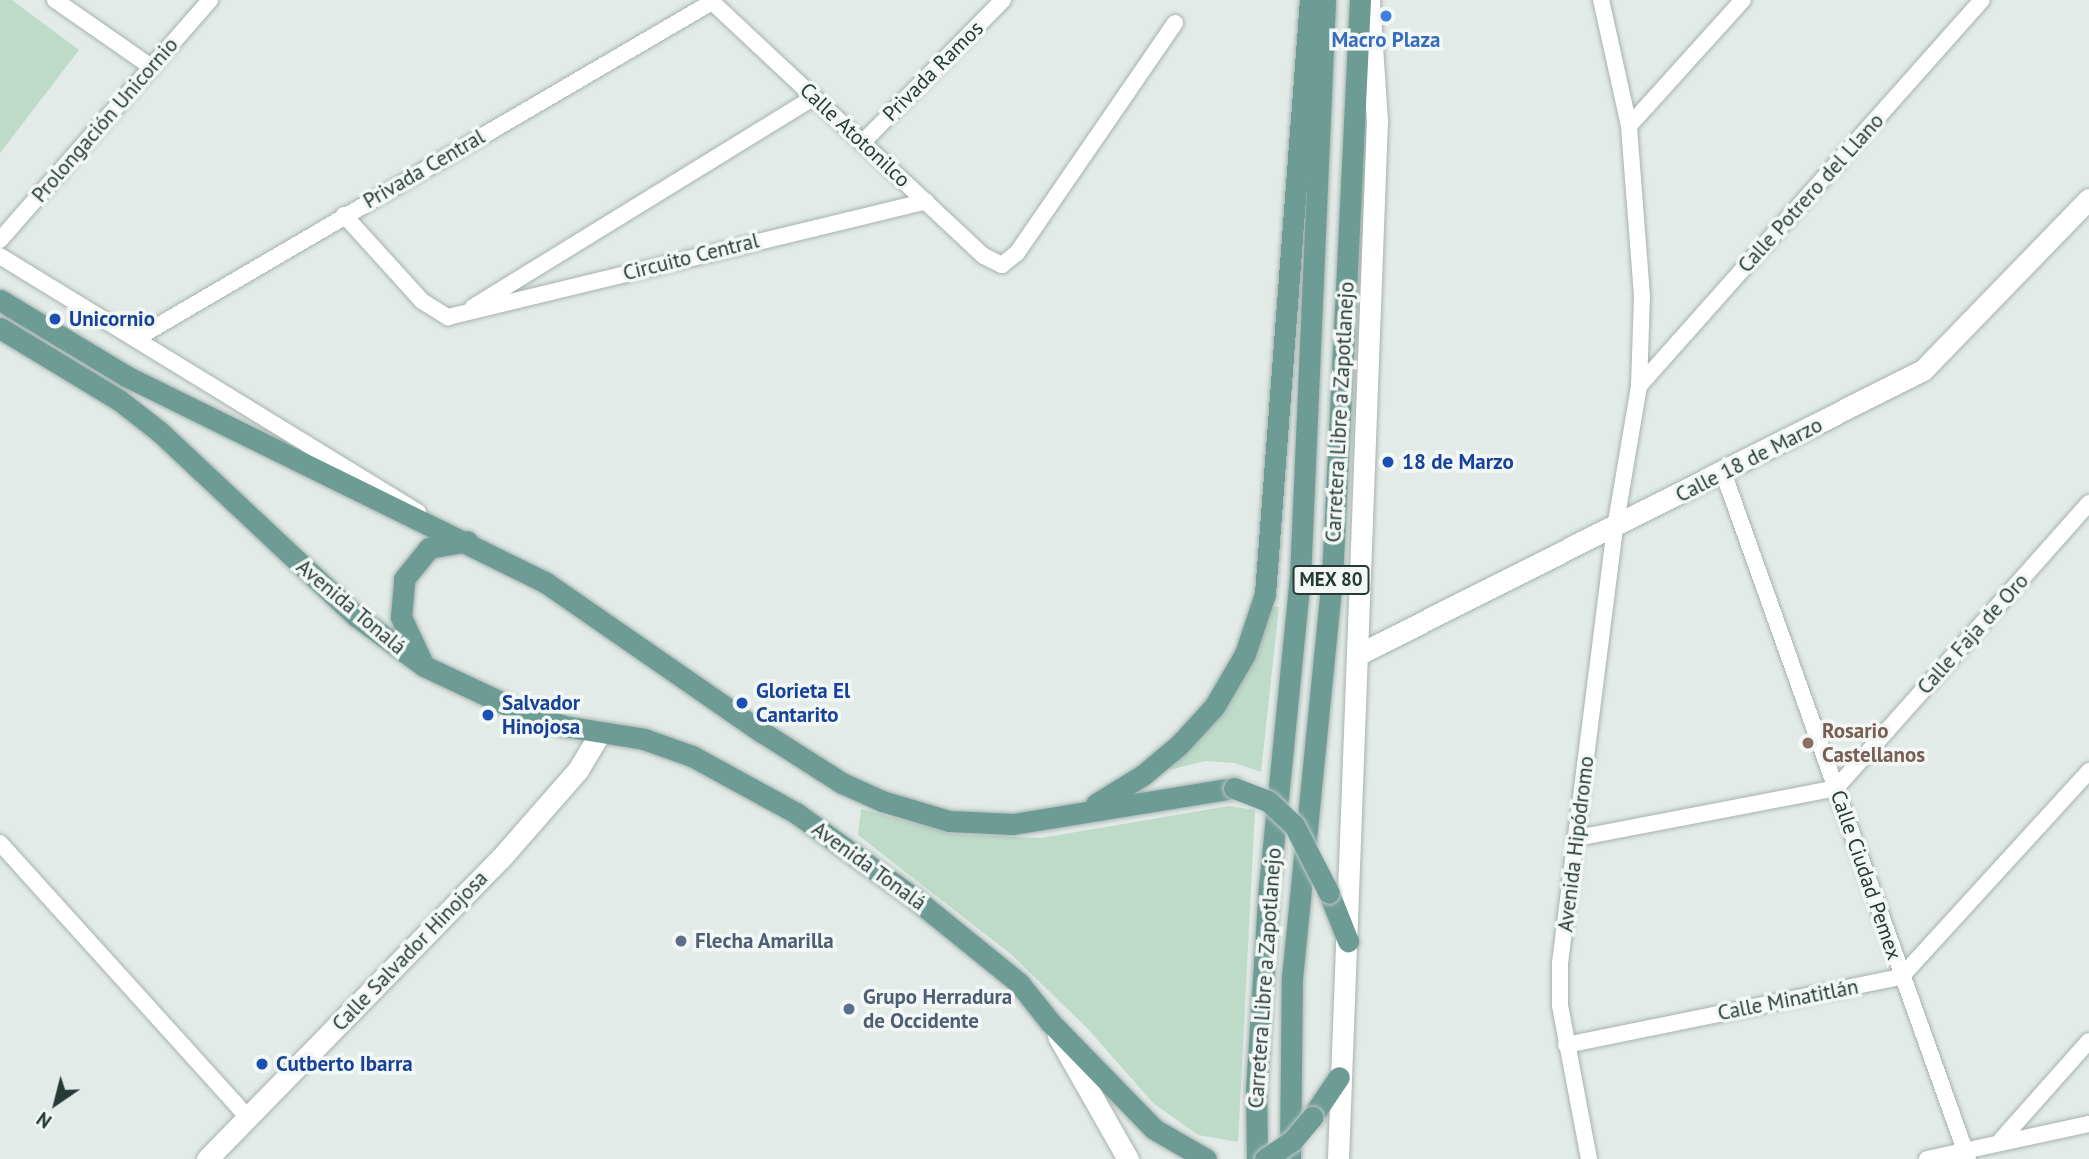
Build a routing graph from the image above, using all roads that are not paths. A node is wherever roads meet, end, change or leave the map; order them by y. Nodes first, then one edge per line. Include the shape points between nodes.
1 (55, 0) edge
2 (210, 0) edge
3 (1003, 0) edge
4 (1310, 0) edge
5 (1325, 0) edge
6 (1360, 0) edge
7 (1369, 0) edge
8 (1601, 0) edge
9 (1743, 0) edge
10 (1983, 0) edge
11 (711, 1) edge
12 (1175, 23) dead end
13 (150, 66) junction
14 (814, 97) junction
15 (1629, 126) junction
16 (862, 143) junction
17 (2089, 199) edge
18 (926, 201) junction
19 (344, 215) junction
20 (0, 240) edge
21 (0, 256) edge
22 (0, 300) edge
23 (457, 316) junction
24 (0, 328) edge
25 (137, 338) junction
26 (1639, 386) junction
27 (1723, 472) junction
28 (2089, 503) edge
29 (1615, 528) junction
30 (443, 529) junction
31 (469, 541) junction
32 (1359, 654) junction
33 (424, 666) junction
34 (600, 733) junction
35 (2089, 771) edge
36 (1836, 788) junction
37 (1072, 816) junction
38 (1577, 838) junction
39 (0, 843) edge
40 (1348, 941) junction
41 (1901, 977) junction
42 (1050, 1022) junction
43 (2089, 1041) edge
44 (1566, 1045) junction
45 (1339, 1077) junction
46 (247, 1117) junction
47 (2089, 1124) edge
48 (2001, 1140) junction
49 (1967, 1155) edge
50 (207, 1159) edge
51 (1128, 1159) edge
52 (1206, 1159) edge
53 (1257, 1159) edge
54 (1265, 1159) edge
55 (1290, 1159) edge
56 (1338, 1159) edge
57 (1589, 1159) edge
58 (1927, 1159) edge

1 - 13 street
2 - 13 street, Prolongación Unicornio
3 - 16 street, Privada Ramos
4 - 37 main road via 1265,594 1245,654 1214,707 1143,775
5 - 53 main road, Carretera Libre a Zapotlanejo / MEX 80 via 1300,578 1269,887 1256,1091
6 - 55 main road, Carretera Libre a Zapotlanejo / MEX 80 via 1332,579 1292,978
7 - 32 street, Carretera Libre a Zapotlanejo via 1377,121
8 - 15 street, Avenida Hipódromo
9 - 15 street
10 - 26 street, Calle Potrero del Llano
11 - 14 street, Calle Atotonilco
11 - 19 street, Privada Central
12 - 18 street, Calle Atotonilco via 1025,242 1002,265 984,256
13 - 20 street, Prolongación Unicornio
14 - 16 street, Calle Atotonilco
14 - 23 street
15 - 26 street, Avenida Hipódromo via 1642,296
16 - 18 street, Calle Atotonilco
17 - 27 street, Calle 18 de Marzo via 1923,370
18 - 23 street, Circuito Central via 901,203
19 - 23 street via 430,309
19 - 25 street, Privada Central
21 - 25 street
22 - 30 main road via 125,376
24 - 33 main road, Avenida Tonalá via 119,400 160,432 356,616
25 - 30 street via 386,489
26 - 29 street, Avenida Hipódromo
27 - 29 street, Calle 18 de Marzo
27 - 36 street, Calle Ciudad Pemex
28 - 36 street, Calle Faja de Oro
29 - 32 street, Calle 18 de Marzo
29 - 38 street, Avenida Hipódromo
30 - 31 main road
31 - 33 main road via 429,548 404,579 401,617
31 - 37 main road via 545,582 842,783 949,821 1013,824
32 - 40 street, Carretera Libre a Zapotlanejo
33 - 34 main road, Avenida Tonalá via 524,713
34 - 42 main road, Avenida Tonalá via 644,739 692,756 796,813 914,898 1019,983
34 - 46 street, Calle Salvador Hinojosa via 578,770 500,859
35 - 41 street
36 - 38 street
36 - 41 street, Calle Ciudad Pemex
37 - 40 main road, bridge via 1234,788 1268,801 1294,825
38 - 44 street, Avenida Hipódromo via 1560,963
39 - 46 street
40 - 45 street, Carretera Libre a Zapotlanejo
41 - 44 street, Calle Minatitlán
41 - 49 street, Calle Ciudad Pemex
42 - 51 street
42 - 52 main road, Avenida Tonalá via 1154,1129
43 - 48 street
44 - 57 street, Avenida Hipódromo
45 - 54 main road, bridge via 1293,1140
45 - 56 street, Carretera Libre a Zapotlanejo
46 - 50 street, Calle Salvador Hinojosa
47 - 48 street
48 - 49 street
49 - 58 street

